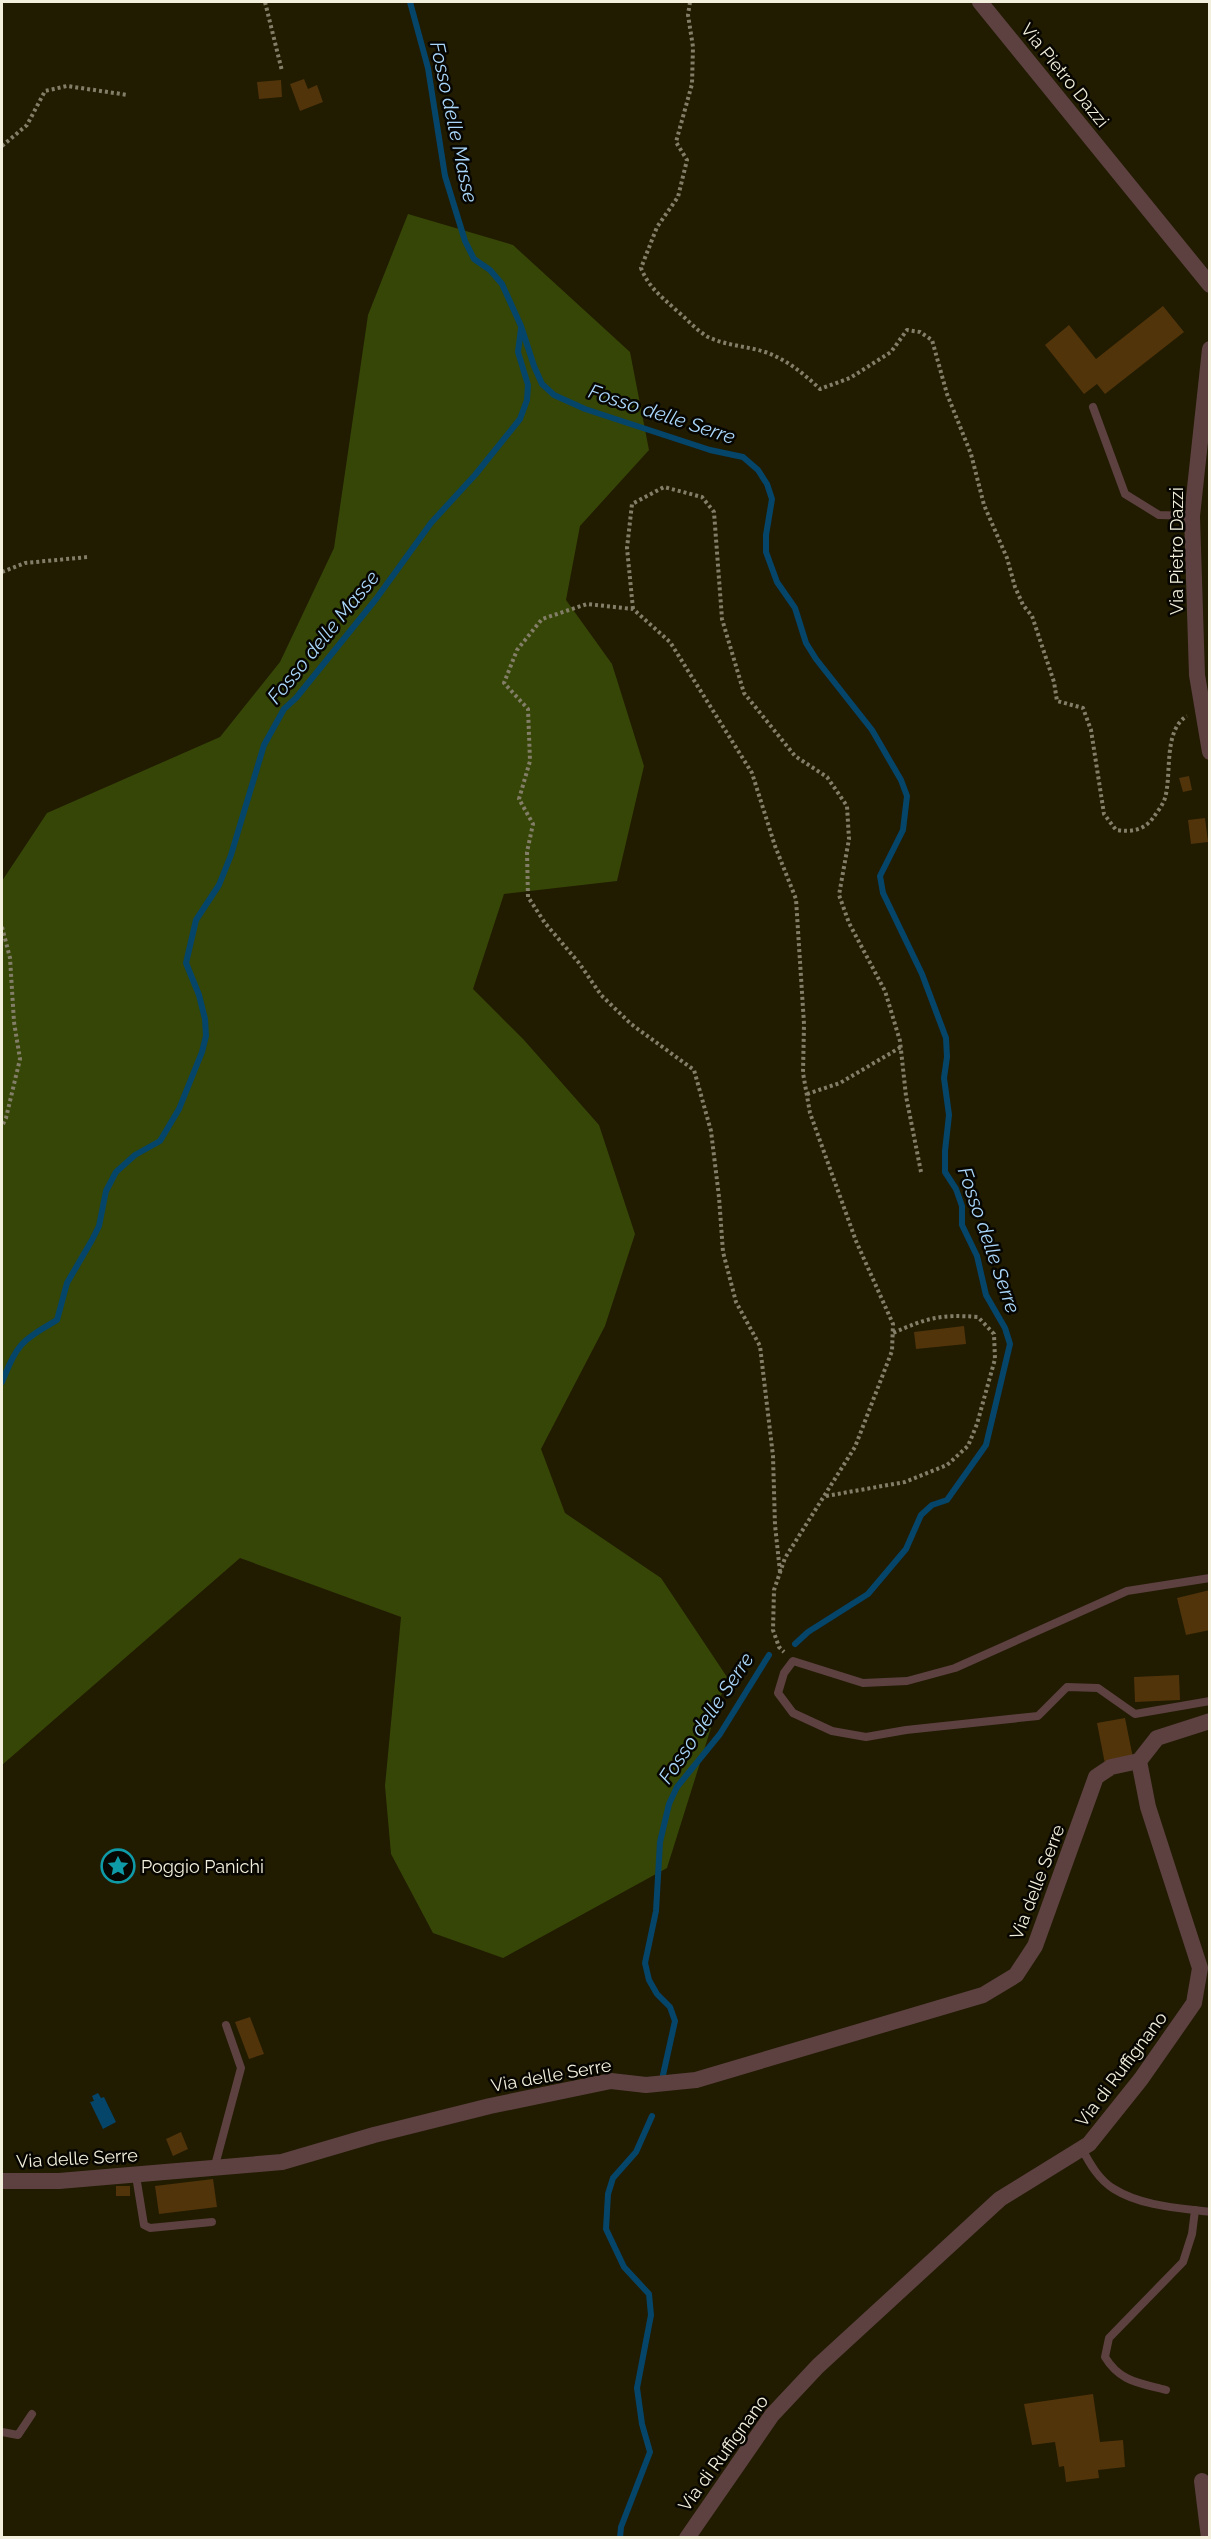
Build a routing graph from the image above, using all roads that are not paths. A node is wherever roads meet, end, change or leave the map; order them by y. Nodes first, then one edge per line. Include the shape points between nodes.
1 (980, 2) edge
2 (1209, 285) edge
3 (1209, 349) edge
4 (1093, 407) dead end
5 (1192, 516) junction
6 (1209, 752) edge
7 (1209, 1578) edge
8 (1209, 1701) edge
9 (1209, 1721) edge
10 (1140, 1761) junction
11 (1204, 1963) edge
12 (226, 2025) dead end
13 (1082, 2149) junction
14 (214, 2169) junction
15 (136, 2176) junction
16 (2, 2181) edge
17 (1195, 2210) junction
18 (1209, 2212) edge
19 (212, 2222) dead end
20 (1166, 2390) dead end
21 (32, 2414) dead end
22 (2, 2432) edge
23 (1202, 2481) dead end
24 (687, 2538) edge
25 (1209, 2538) edge

1 - 2 street, Via Pietro Dazzi
3 - 5 street, Via Pietro Dazzi
4 - 5 lane via 1125,494 1159,515
5 - 6 street, Via Pietro Dazzi via 1197,675
7 - 8 lane via 1127,1592 955,1668 907,1681 863,1683 793,1661 784,1673 778,1693 793,1713 832,1731 866,1737 1038,1716 1066,1687 1098,1688 1135,1714
9 - 10 street via 1157,1738
10 - 11 street, Via di Ruffignano via 1148,1808
10 - 14 street, Via delle Serre via 1111,1767 1096,1777 1035,1946 1016,1976 983,1995 696,2080 646,2085 611,2081 469,2111 282,2162
11 - 13 street, Via di Ruffignano via 1194,2003 1141,2079
12 - 14 lane via 241,2068
13 - 17 lane via 1094,2171 1113,2189 1134,2198
13 - 24 street, Via di Ruffignano via 1000,2199 818,2366 771,2415
14 - 15 street, Via delle Serre
15 - 16 street, Via delle Serre
15 - 19 lane via 144,2225 150,2229
17 - 18 lane
17 - 20 lane via 1183,2262 1109,2338 1105,2357 1124,2378
21 - 22 lane via 18,2435
23 - 25 street

